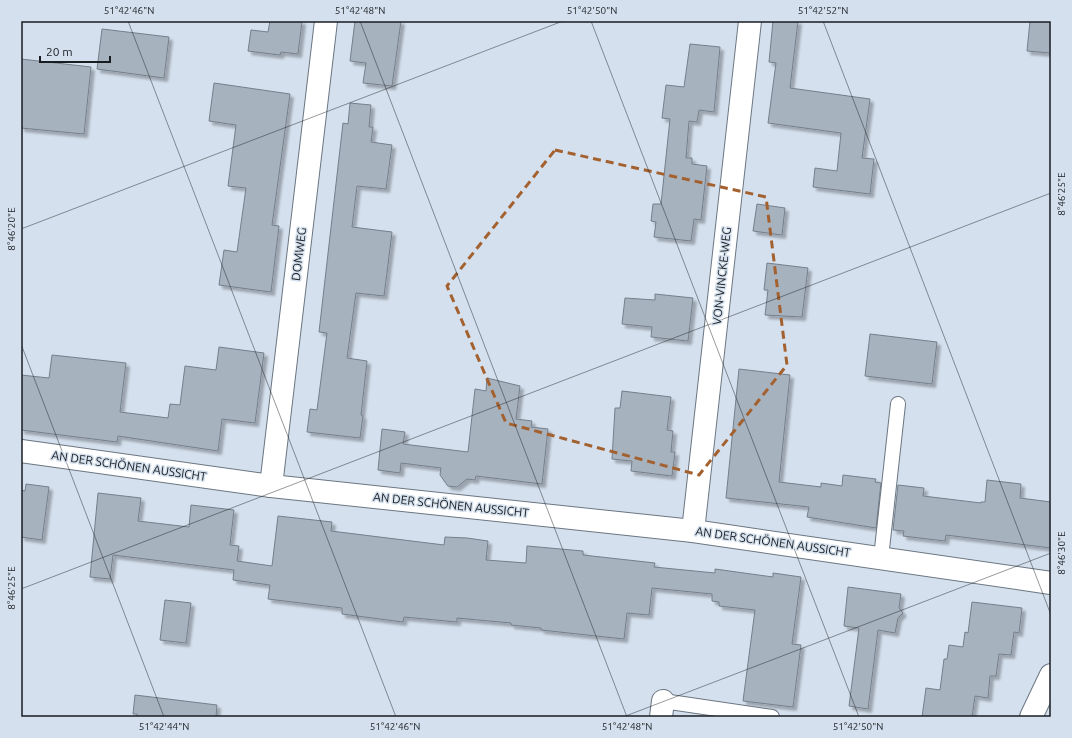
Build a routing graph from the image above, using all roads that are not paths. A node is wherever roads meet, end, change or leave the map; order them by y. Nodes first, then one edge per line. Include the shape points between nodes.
1 (326, 21) edge
2 (750, 21) edge
3 (898, 404) dead end
4 (21, 451) edge
5 (271, 486) junction
6 (693, 531) junction
7 (881, 558) junction
8 (1051, 583) edge
9 (1051, 675) edge
10 (662, 709) edge
11 (772, 717) edge
12 (1031, 717) edge

1 - 5 street, DOMWEG
2 - 6 street, VON-VINCKE-WEG
3 - 7 lane
4 - 5 street, AN DER SCHÖNEN AUSSICHT
5 - 6 street, AN DER SCHÖNEN AUSSICHT
6 - 7 street, AN DER SCHÖNEN AUSSICHT
7 - 8 street, AN DER SCHÖNEN AUSSICHT
9 - 12 street
10 - 11 lane

